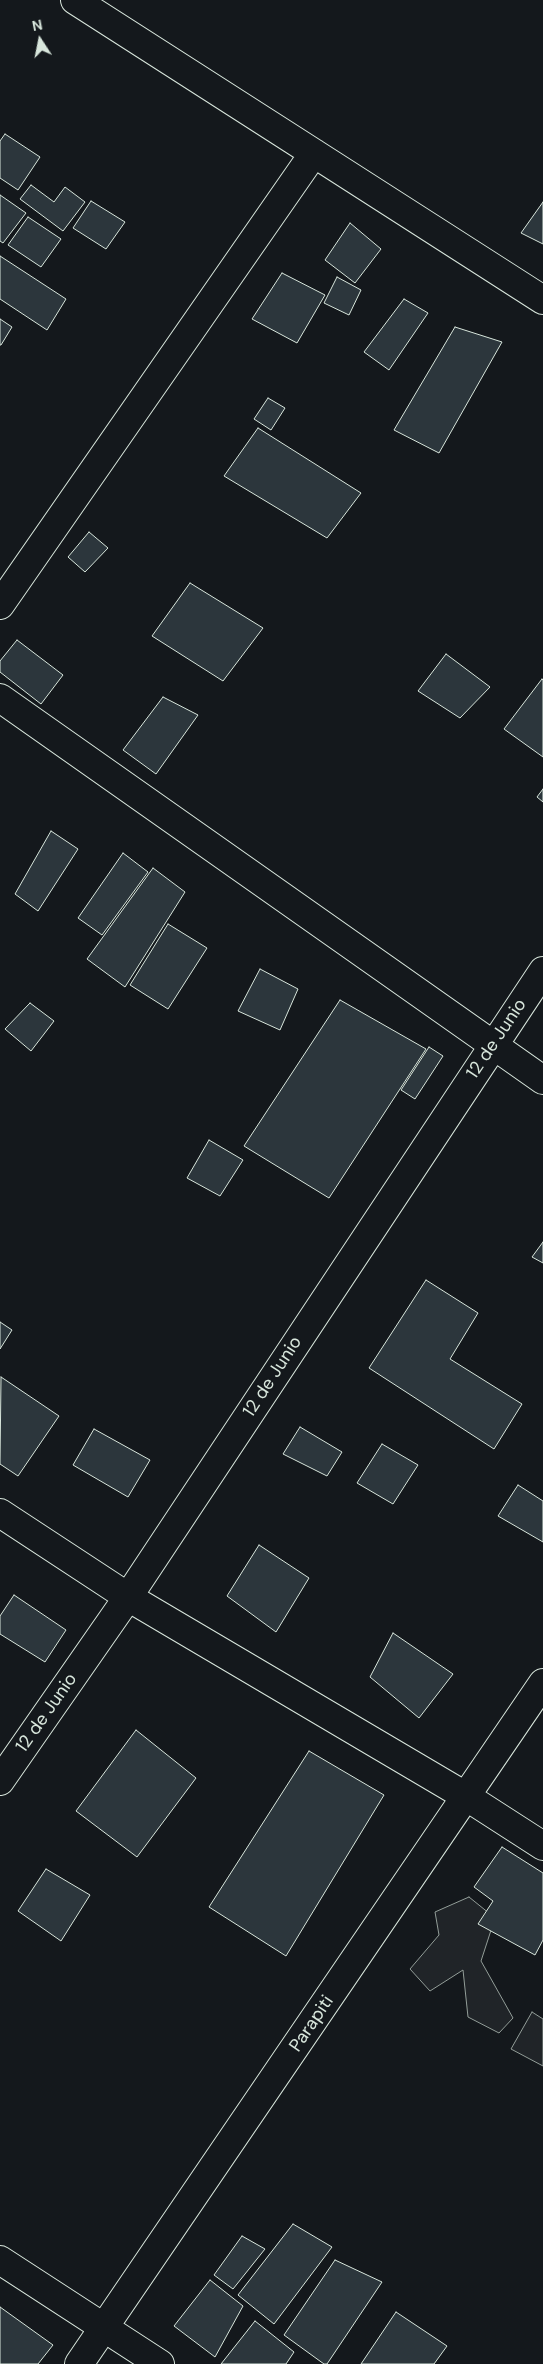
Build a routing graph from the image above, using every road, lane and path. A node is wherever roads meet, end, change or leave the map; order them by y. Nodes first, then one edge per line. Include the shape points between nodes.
1 (75, 0) edge
2 (314, 153) junction
3 (543, 300) edge
4 (0, 605) edge
5 (0, 698) edge
6 (543, 971) edge
7 (493, 1044) junction
8 (543, 1080) edge
9 (0, 1513) edge
10 (128, 1597) junction
11 (543, 1683) edge
12 (0, 1781) edge
13 (467, 1797) junction
14 (543, 1846) edge
15 (0, 2260) edge
16 (104, 2328) junction
17 (79, 2364) edge
18 (160, 2364) edge

1 - 2 street
2 - 3 street
2 - 4 street
5 - 7 street
6 - 7 street, 12 de Junio
7 - 8 street
7 - 10 street, 12 de Junio
9 - 10 street
10 - 12 street, 12 de Junio
10 - 13 street
11 - 13 street, Parapiti
13 - 14 street
13 - 16 street, Parapiti
15 - 16 street
16 - 17 street, Parapiti
16 - 18 street

